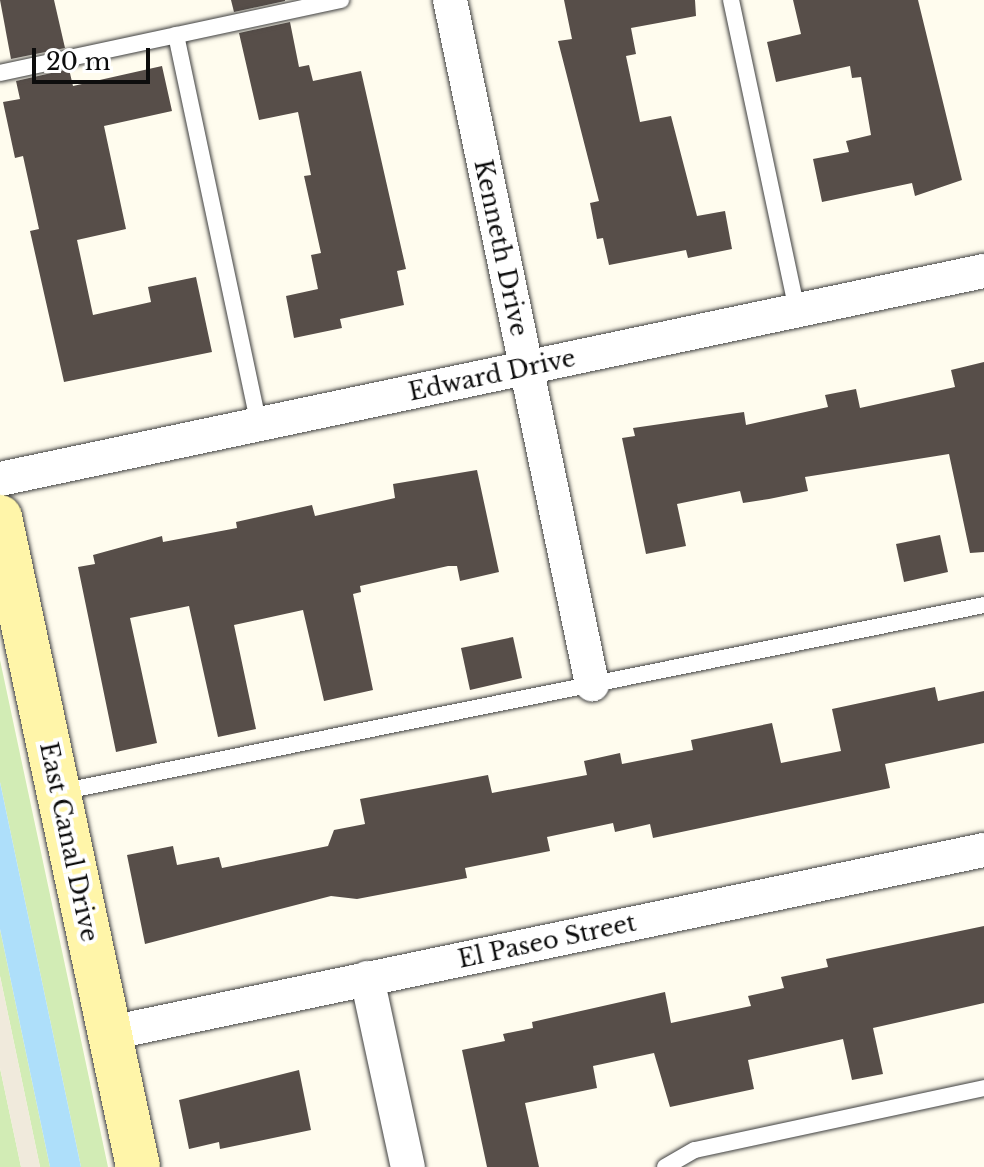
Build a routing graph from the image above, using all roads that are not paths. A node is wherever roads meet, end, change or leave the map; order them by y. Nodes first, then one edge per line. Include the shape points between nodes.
1 (341, 0) edge
2 (450, 0) edge
3 (731, 0) edge
4 (176, 35) junction
5 (0, 73) edge
6 (984, 271) edge
7 (797, 310) junction
8 (526, 368) junction
9 (259, 424) junction
10 (0, 479) edge
11 (0, 517) edge
12 (984, 605) edge
13 (592, 684) junction
14 (59, 792) junction
15 (984, 850) edge
16 (367, 978) junction
17 (110, 1033) junction
18 (984, 1088) edge
19 (138, 1167) edge
20 (408, 1167) edge
21 (665, 1167) edge

1 - 4 lane
2 - 8 street, Kenneth Drive
3 - 7 lane
4 - 5 lane
4 - 9 lane
6 - 7 street, Edward Drive
7 - 8 street, Edward Drive
8 - 9 street, Edward Drive
8 - 13 street, Kenneth Drive
9 - 10 street, Edward Drive
11 - 14 main road, East Canal Drive
12 - 13 lane
13 - 14 lane
14 - 17 main road, East Canal Drive
15 - 16 street, El Paseo Street
16 - 17 street, El Paseo Street
16 - 20 street
17 - 19 main road, East Canal Drive
18 - 21 lane via 695,1150

